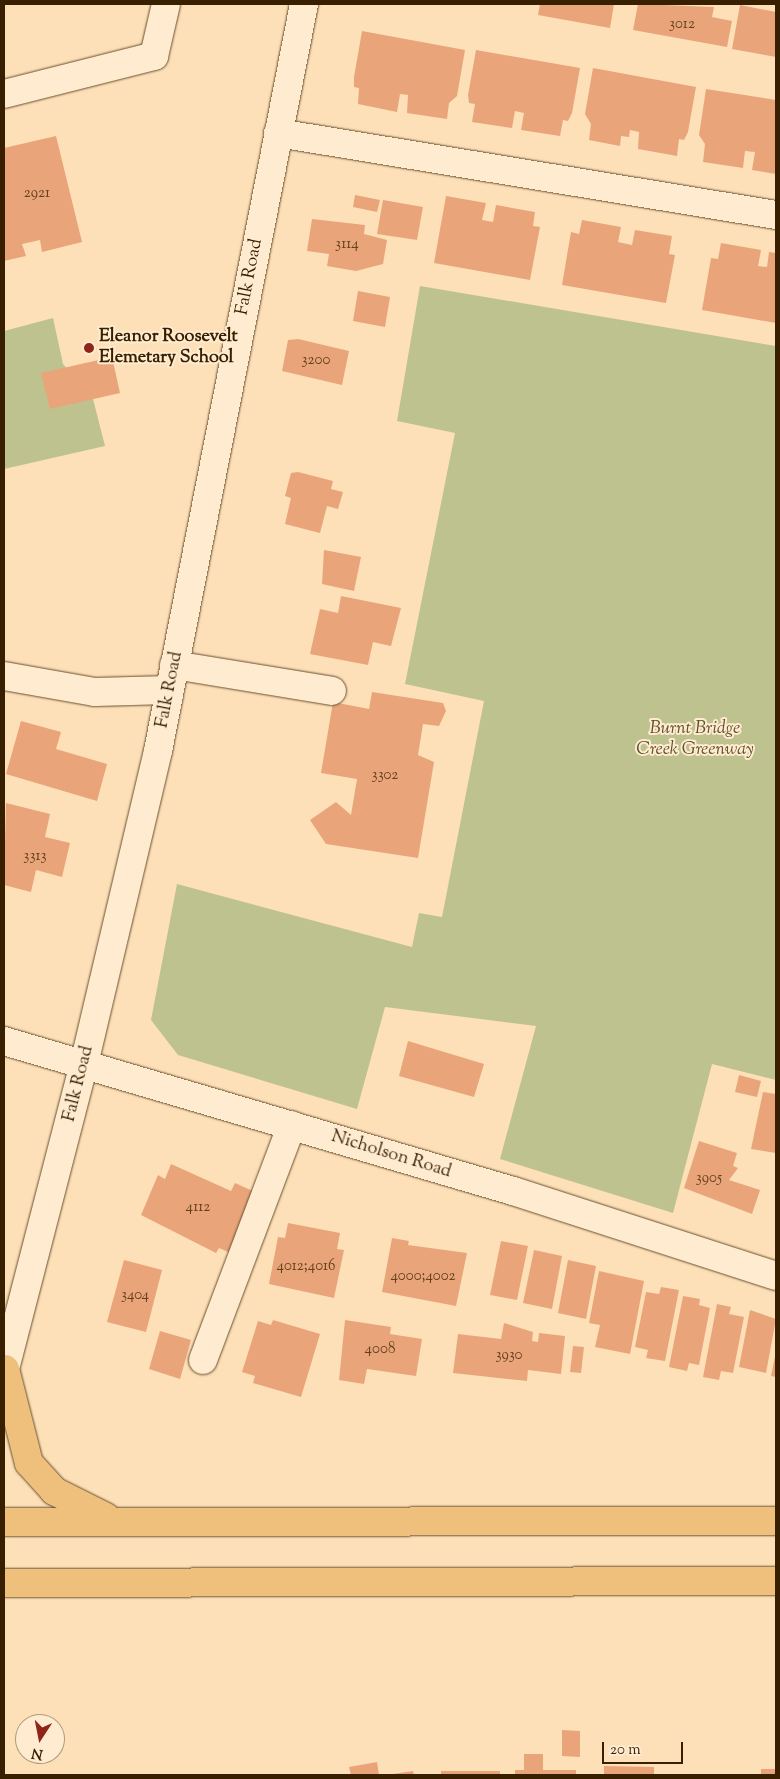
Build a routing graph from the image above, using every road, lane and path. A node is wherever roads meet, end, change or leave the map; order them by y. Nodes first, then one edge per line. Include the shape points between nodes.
1 (166, 4) edge
2 (304, 4) edge
3 (4, 94) edge
4 (278, 134) junction
5 (776, 215) edge
6 (4, 676) edge
7 (172, 678) junction
8 (332, 691) dead end
9 (4, 1040) edge
10 (84, 1064) junction
11 (292, 1125) junction
12 (776, 1276) edge
13 (203, 1360) dead end
14 (4, 1371) edge
15 (117, 1521) junction
16 (776, 1521) edge
17 (4, 1522) edge
18 (776, 1581) edge
19 (4, 1583) edge
20 (40, 1583) junction
21 (4, 1594) edge

1 - 3 street via 154,56
2 - 4 street, Falk Road
4 - 5 street
4 - 7 street, Falk Road
6 - 7 street via 95,692
7 - 8 street
7 - 10 street, Falk Road
9 - 10 street, Nicholson Road
10 - 11 street, Nicholson Road
10 - 14 street, Falk Road
11 - 12 street, Nicholson Road
11 - 13 street
14 - 15 highway via 30,1463 54,1491
15 - 16 highway
15 - 17 highway
18 - 20 highway
19 - 20 highway
20 - 21 highway

